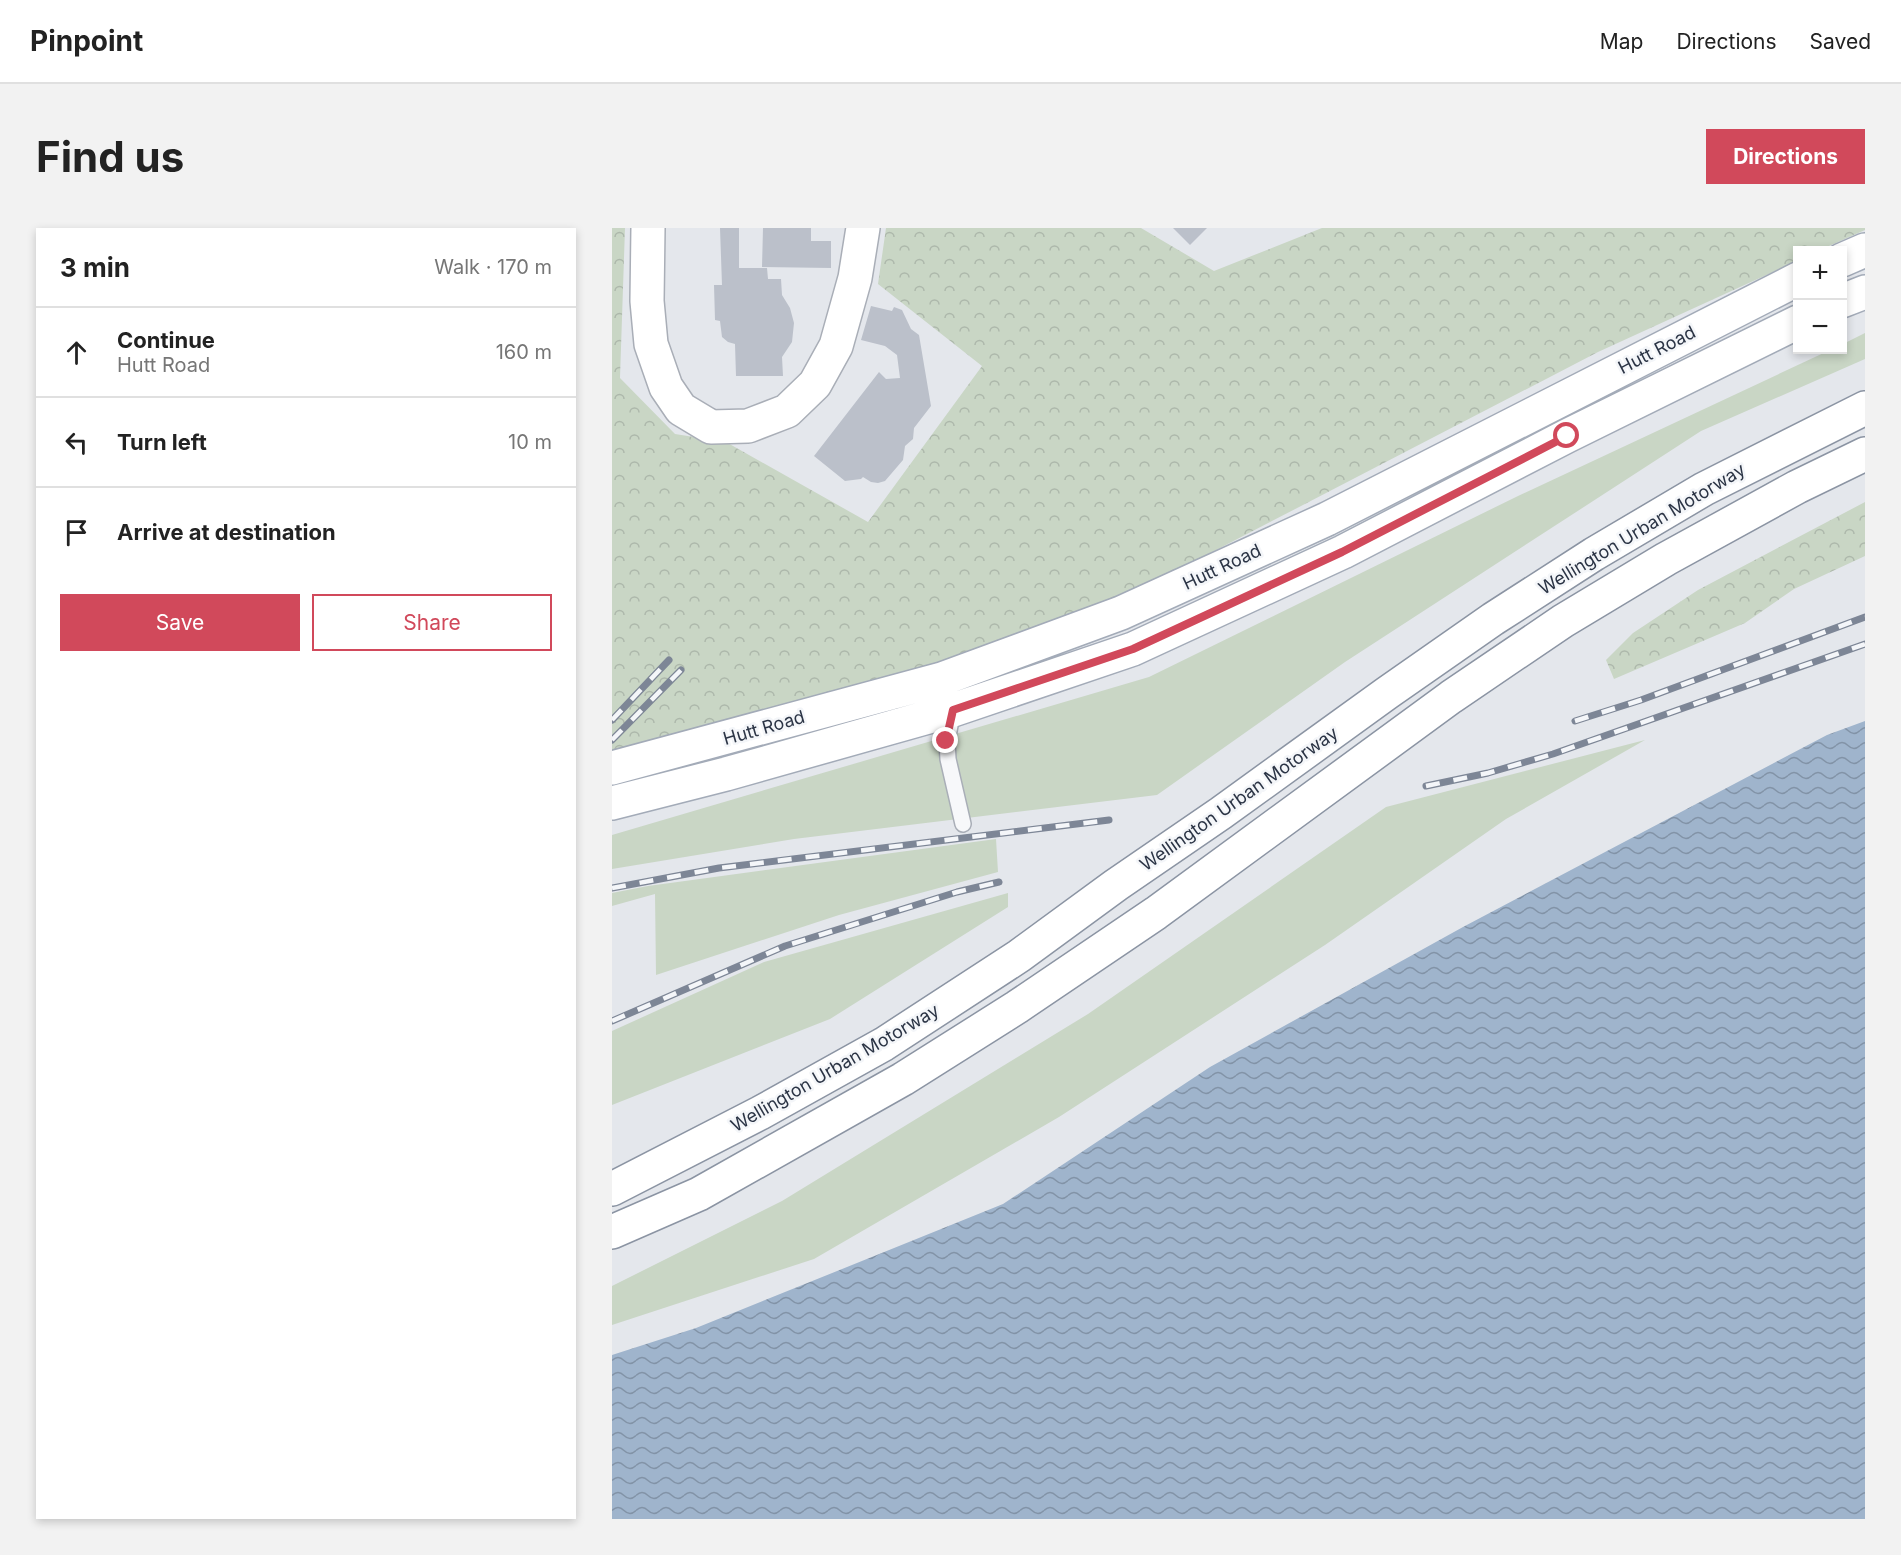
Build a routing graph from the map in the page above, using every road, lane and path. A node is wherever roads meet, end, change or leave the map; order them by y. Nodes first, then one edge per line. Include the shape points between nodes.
1 (648, 228) edge
2 (863, 228) edge
3 (1865, 250) edge
4 (1847, 258) edge
5 (1793, 281) edge
6 (1865, 292) edge
7 (1845, 300) edge
8 (1793, 324) edge
9 (1865, 408) edge
10 (1865, 454) edge
11 (953, 710) junction
12 (612, 768) edge
13 (612, 803) edge
14 (963, 824) dead end
15 (612, 1189) edge
16 (612, 1232) edge

1 - 2 main road via 651,344 666,387 681,409 711,427 748,426 787,411 815,384 837,346
3 - 4 main road
5 - 12 main road, Hutt Road via 1327,519 1121,613 942,679
6 - 7 main road
8 - 11 main road, Hutt Road via 1342,552 1133,649
9 - 15 main road, Wellington Urban Motorway via 1704,489 1492,620 1019,956 884,1044
10 - 16 main road via 1666,559 1563,621 1451,697 1156,913 903,1079 699,1194
11 - 13 main road, Hutt Road
11 - 14 lane via 946,741

